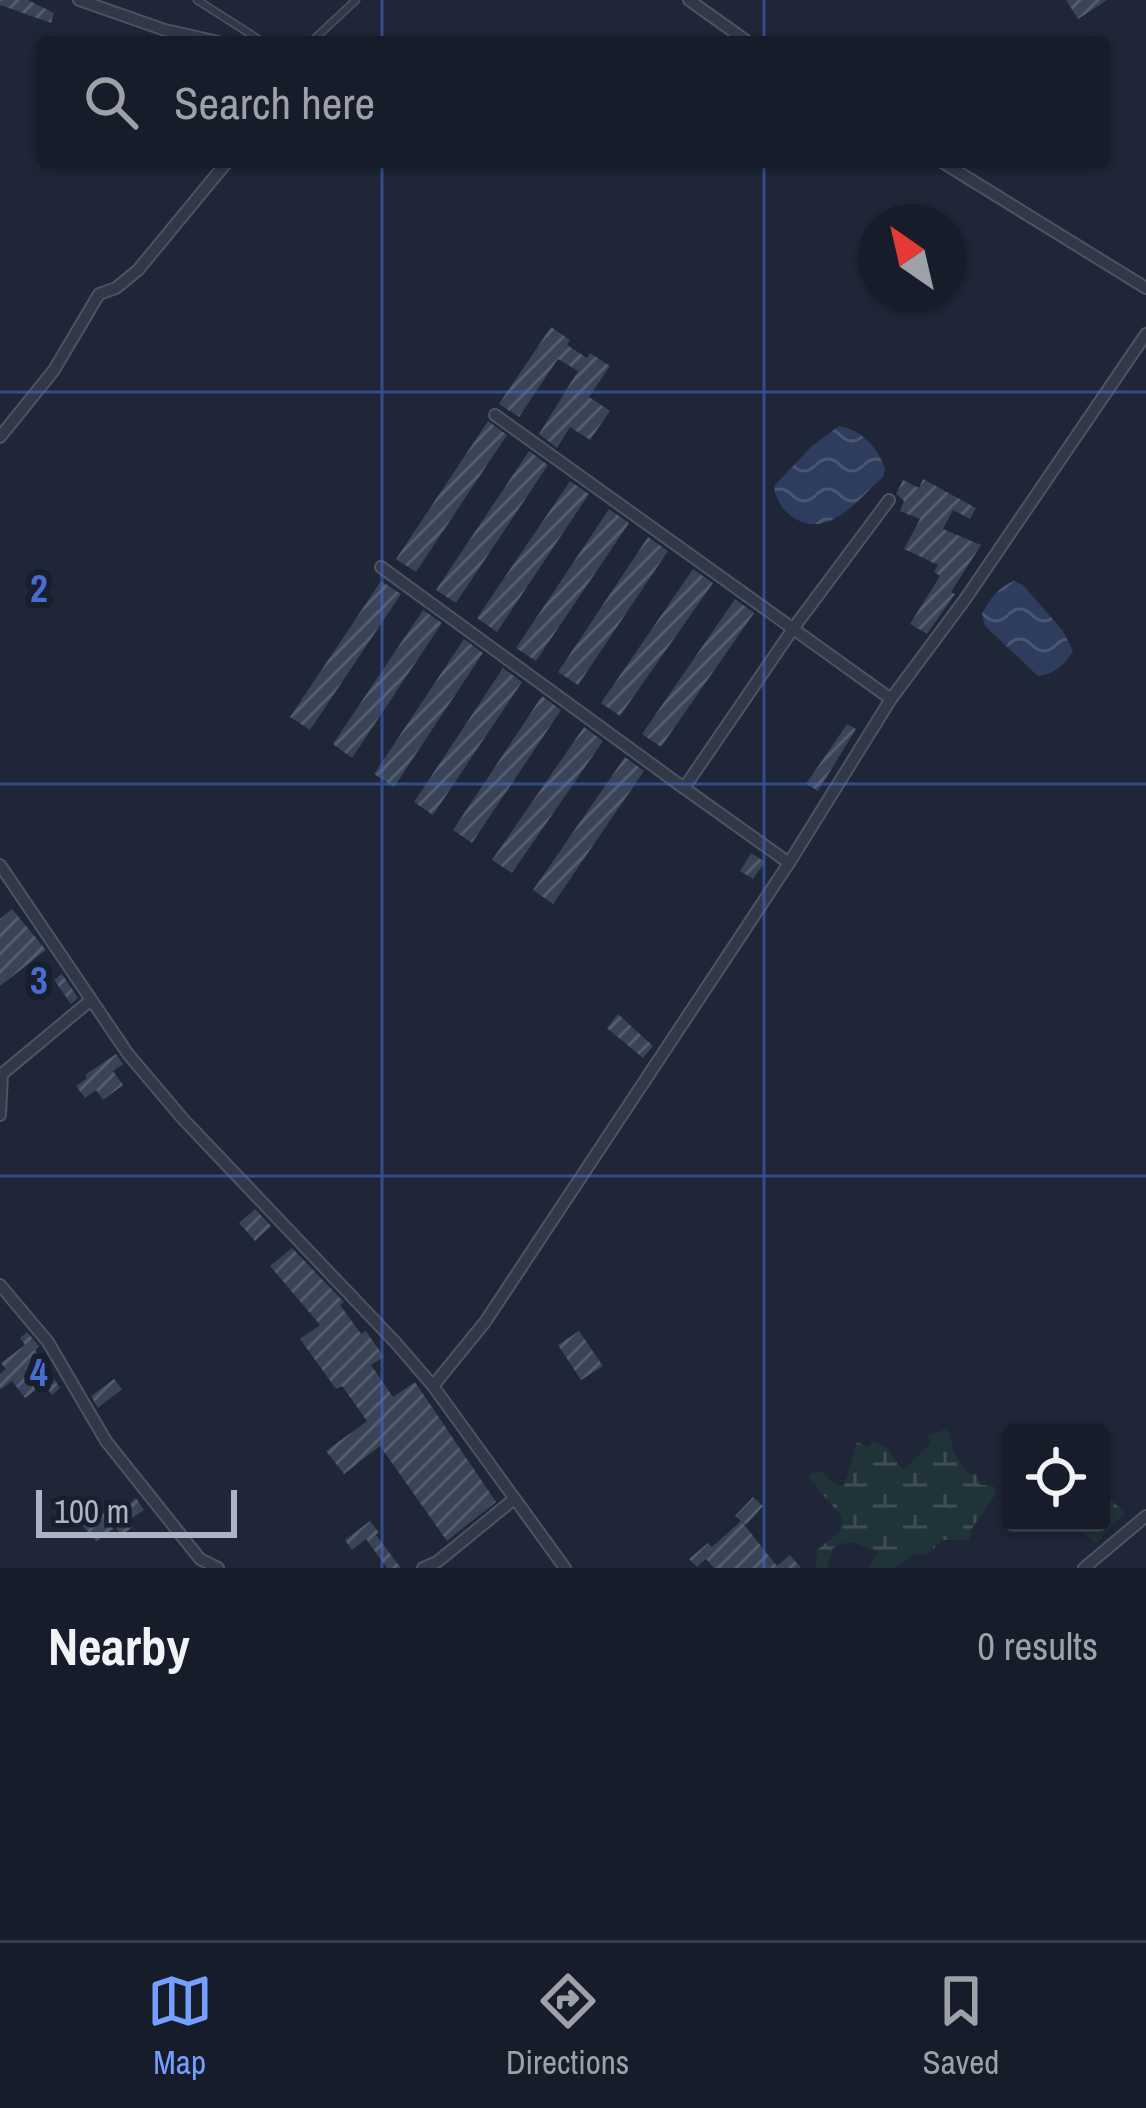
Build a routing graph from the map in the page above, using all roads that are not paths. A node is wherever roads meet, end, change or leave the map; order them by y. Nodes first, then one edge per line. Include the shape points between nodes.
1 (79, 0) edge
2 (196, 0) edge
3 (356, 0) edge
4 (689, 0) edge
5 (192, 36) edge
6 (253, 36) edge
7 (317, 36) edge
8 (740, 36) edge
9 (221, 168) edge
10 (952, 168) edge
11 (1146, 288) edge
12 (1146, 334) edge
13 (496, 415) dead end
14 (0, 437) edge
15 (889, 500) dead end
16 (381, 567) dead end
17 (795, 626) junction
18 (891, 699) junction
19 (684, 788) junction
20 (788, 862) junction
21 (0, 865) edge
22 (91, 1000) junction
23 (0, 1115) edge
24 (0, 1286) edge
25 (433, 1386) junction
26 (513, 1500) junction
27 (1146, 1516) edge
28 (218, 1568) edge
29 (423, 1568) edge
30 (565, 1568) edge
31 (1084, 1568) edge

1 - 5 street
2 - 6 lane
3 - 7 lane
4 - 8 street
9 - 14 street via 138,270 99,294
10 - 11 street
12 - 18 street
13 - 17 street
15 - 17 street
16 - 19 street
17 - 18 street
17 - 19 street
18 - 20 street
19 - 20 street
20 - 25 street via 485,1322
21 - 22 street
22 - 23 street via 2,1074
22 - 25 street via 183,1119
24 - 28 street via 48,1342 106,1441 200,1559
25 - 26 street
26 - 29 street
26 - 30 street
27 - 31 street

